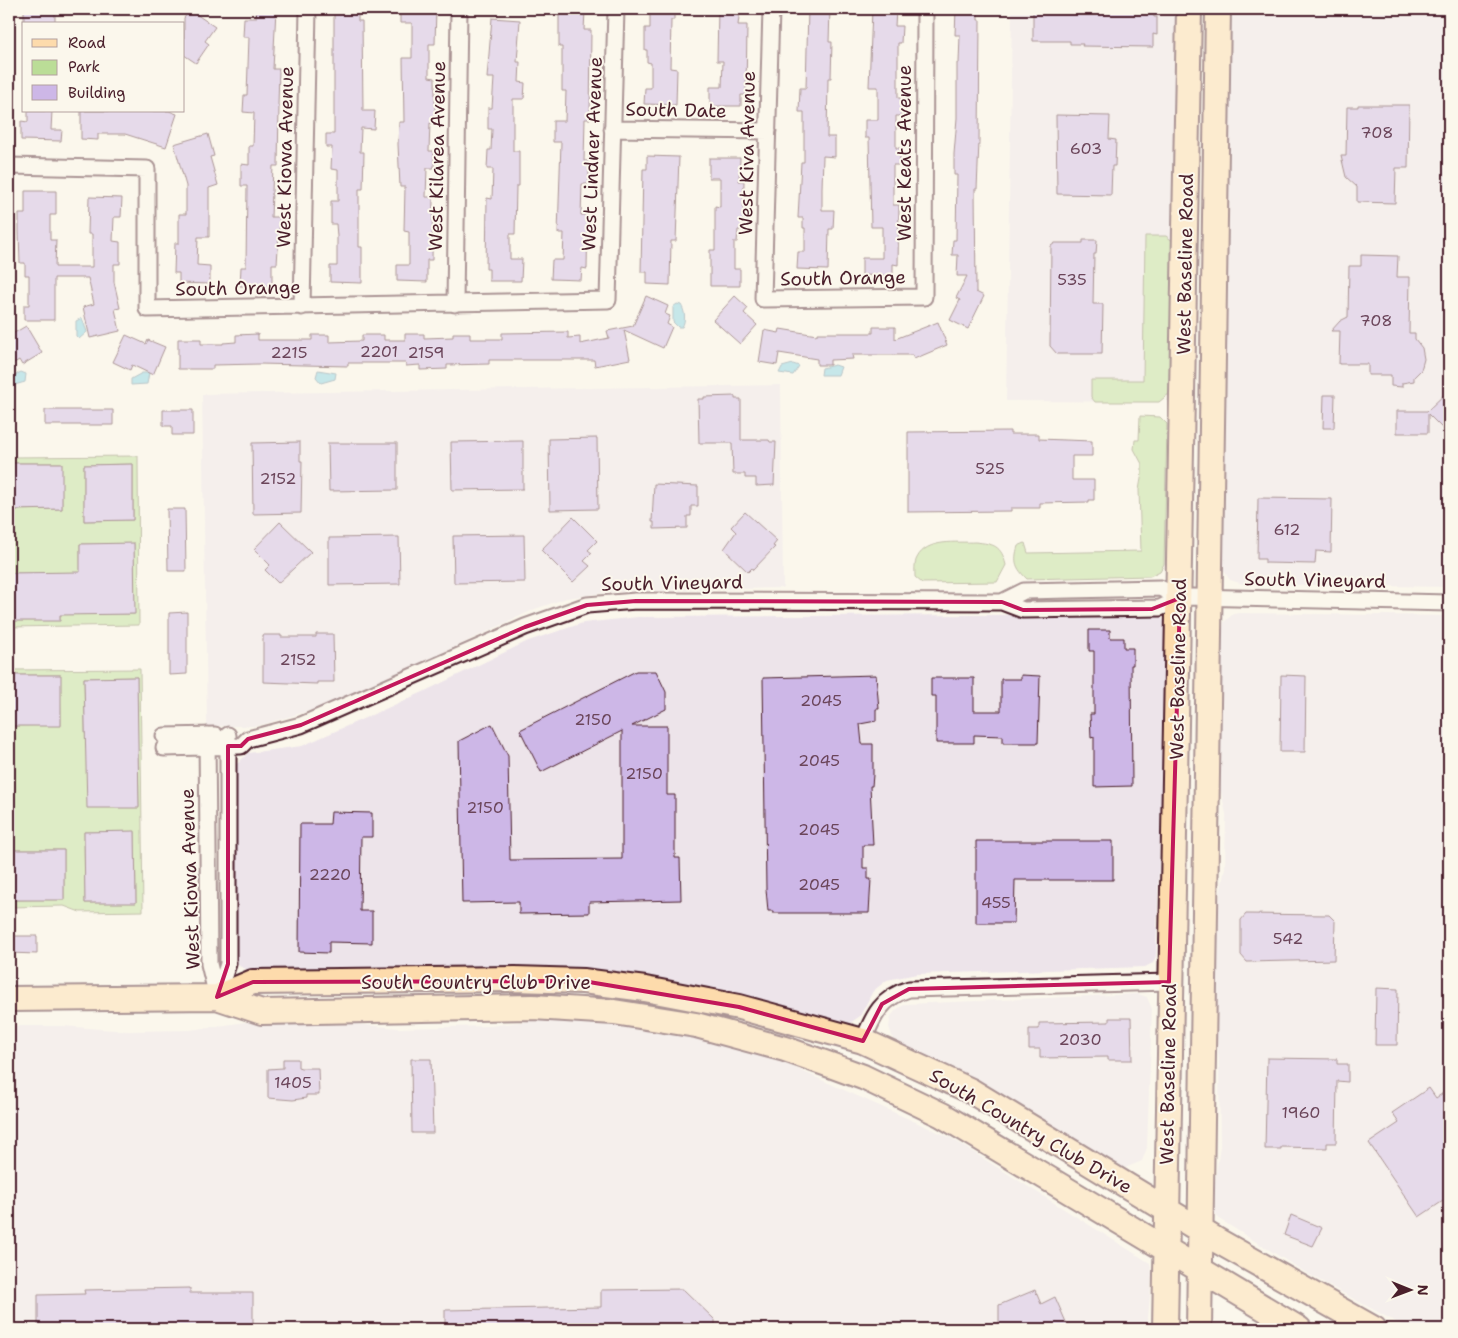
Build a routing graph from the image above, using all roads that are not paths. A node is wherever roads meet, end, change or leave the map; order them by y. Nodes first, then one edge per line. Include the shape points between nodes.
1 (308, 9) edge
2 (459, 9) edge
3 (616, 9) edge
4 (771, 9) edge
5 (925, 9) edge
6 (1189, 9) edge
7 (1218, 9) edge
8 (612, 128) junction
9 (768, 131) junction
10 (9, 166) edge
11 (924, 297) joint
12 (763, 299) joint
13 (608, 300) joint
14 (455, 304) junction
15 (302, 306) junction
16 (1180, 598) junction
17 (1209, 598) junction
18 (1449, 603) edge
19 (228, 740) junction
20 (207, 741) junction
21 (164, 742) dead end
22 (1169, 982) junction
23 (218, 997) junction
24 (9, 999) edge
25 (864, 1041) junction
26 (1166, 1210) junction
27 (1201, 1230) junction
28 (1165, 1247) junction
29 (1200, 1268) junction
30 (1165, 1329) edge
31 (1199, 1329) edge
32 (1300, 1329) edge
33 (1374, 1329) edge

1 - 15 street, West Kiowa Avenue
2 - 14 street, West Kilarea Avenue
3 - 8 street, West Lindner Avenue
4 - 9 street, West Kiva Avenue
5 - 11 street, West Keats Avenue
6 - 16 main road, West Baseline Road
7 - 17 main road, West Baseline Road
8 - 9 street, South Date
8 - 13 street, West Lindner Avenue
9 - 12 street, West Kiva Avenue
10 - 15 street, South Orange via 147,169 147,309
11 - 12 street, South Orange
13 - 14 street, South Orange
14 - 15 street, South Orange
16 - 17 street, South Vineyard
16 - 19 street, South Vineyard via 1160,588 1024,591 1002,602 636,601 587,605 525,627 301,725 248,739 240,734
16 - 22 main road, West Baseline Road
17 - 18 street, South Vineyard
17 - 27 main road, West Baseline Road
19 - 20 street, South Vineyard
19 - 23 street, West Kiowa Avenue via 228,964
20 - 21 street, South Vineyard
20 - 23 street, West Kiowa Avenue via 210,964
22 - 25 street via 909,990 895,994 882,1004
22 - 26 main road, West Baseline Road
23 - 24 main road, South Country Club Drive
23 - 25 main road, South Country Club Drive via 253,982 584,981 732,1006
23 - 28 main road, South Country Club Drive via 262,1012 534,1007 581,1010 657,1018 741,1037 863,1077 934,1111
25 - 26 main road, South Country Club Drive via 971,1091
26 - 27 main road, South Country Club Drive
26 - 28 main road, West Baseline Road
27 - 29 main road, West Baseline Road
27 - 33 main road, South Country Club Drive via 1328,1306
28 - 29 main road, South Country Club Drive
28 - 30 main road, West Baseline Road
29 - 31 main road, West Baseline Road
29 - 32 main road, South Country Club Drive

